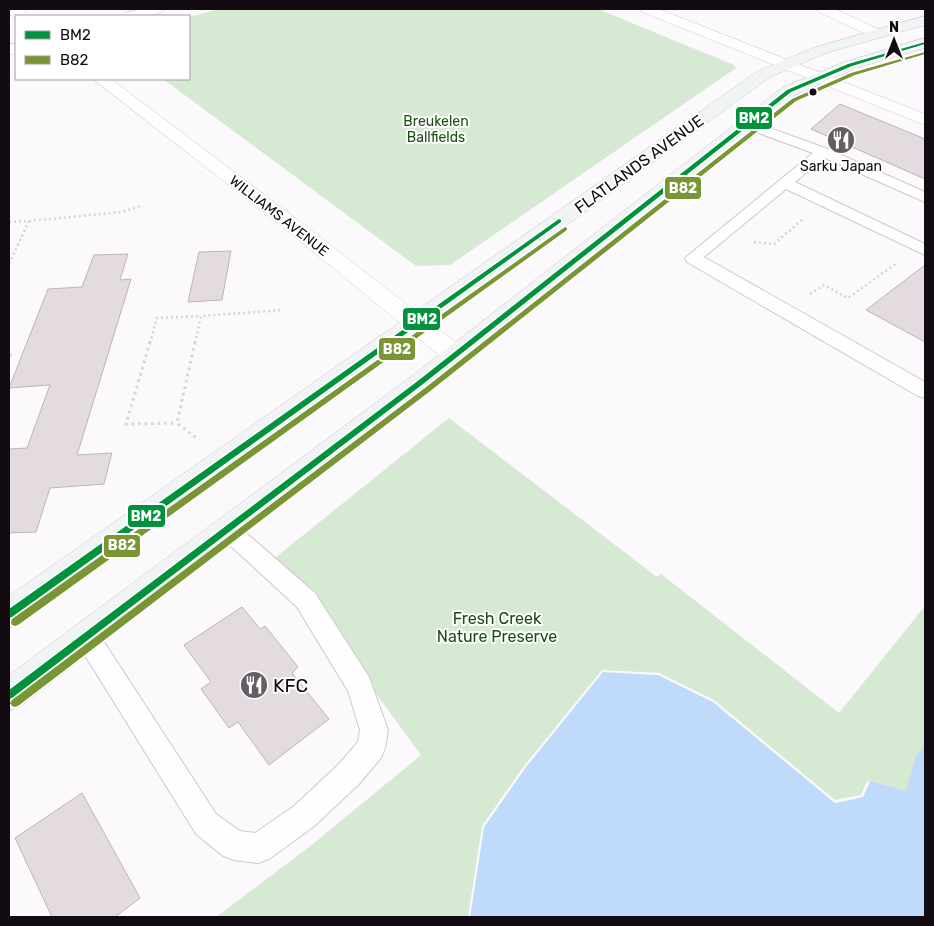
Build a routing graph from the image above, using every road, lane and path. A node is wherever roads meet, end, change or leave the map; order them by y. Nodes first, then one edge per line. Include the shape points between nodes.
1 (157, 9) edge
2 (647, 9) edge
3 (824, 9) edge
4 (134, 15) edge
5 (925, 20) edge
6 (877, 34) junction
7 (925, 42) edge
8 (788, 64) junction
9 (820, 77) junction
10 (102, 80) edge
11 (925, 120) edge
12 (747, 124) junction
13 (823, 152) junction
14 (785, 183) junction
15 (925, 197) edge
16 (140, 206) dead end
17 (808, 215) dead end
18 (29, 221) junction
19 (9, 222) edge
20 (749, 248) dead end
21 (925, 250) edge
22 (901, 261) dead end
23 (9, 264) edge
24 (804, 298) dead end
25 (283, 310) dead end
26 (201, 316) junction
27 (416, 324) junction
28 (455, 355) junction
29 (925, 391) edge
30 (177, 423) junction
31 (199, 440) dead end
32 (227, 529) junction
33 (9, 614) edge
34 (86, 636) junction
35 (9, 695) edge

1 - 4 street
2 - 8 street
3 - 6 street
5 - 6 main road, FLATLANDS AVENUE
6 - 8 main road, FLATLANDS AVENUE via 821,50
7 - 9 main road, FLATLANDS AVENUE
8 - 9 street
8 - 27 main road, FLATLANDS AVENUE via 764,74
9 - 11 street
9 - 12 main road, FLATLANDS AVENUE via 790,91
10 - 27 street, WILLIAMS AVENUE
12 - 13 lane
12 - 28 main road, FLATLANDS AVENUE
13 - 14 lane
13 - 15 lane
14 - 21 lane
14 - 29 lane via 693,258
16 - 18 path via 122,212
17 - 20 path via 774,244 755,241
18 - 19 path
18 - 23 path
22 - 24 path via 848,298 824,284
25 - 26 path
26 - 30 path
26 - 30 path via 157,318 126,424
27 - 28 street, WILLIAMS AVENUE
27 - 33 main road, FLATLANDS AVENUE
28 - 32 main road, FLATLANDS AVENUE
30 - 31 path
32 - 34 main road, FLATLANDS AVENUE
32 - 34 lane via 306,600 360,686 374,730 371,748 348,775 303,817 258,848 234,845 206,824
34 - 35 main road, FLATLANDS AVENUE

